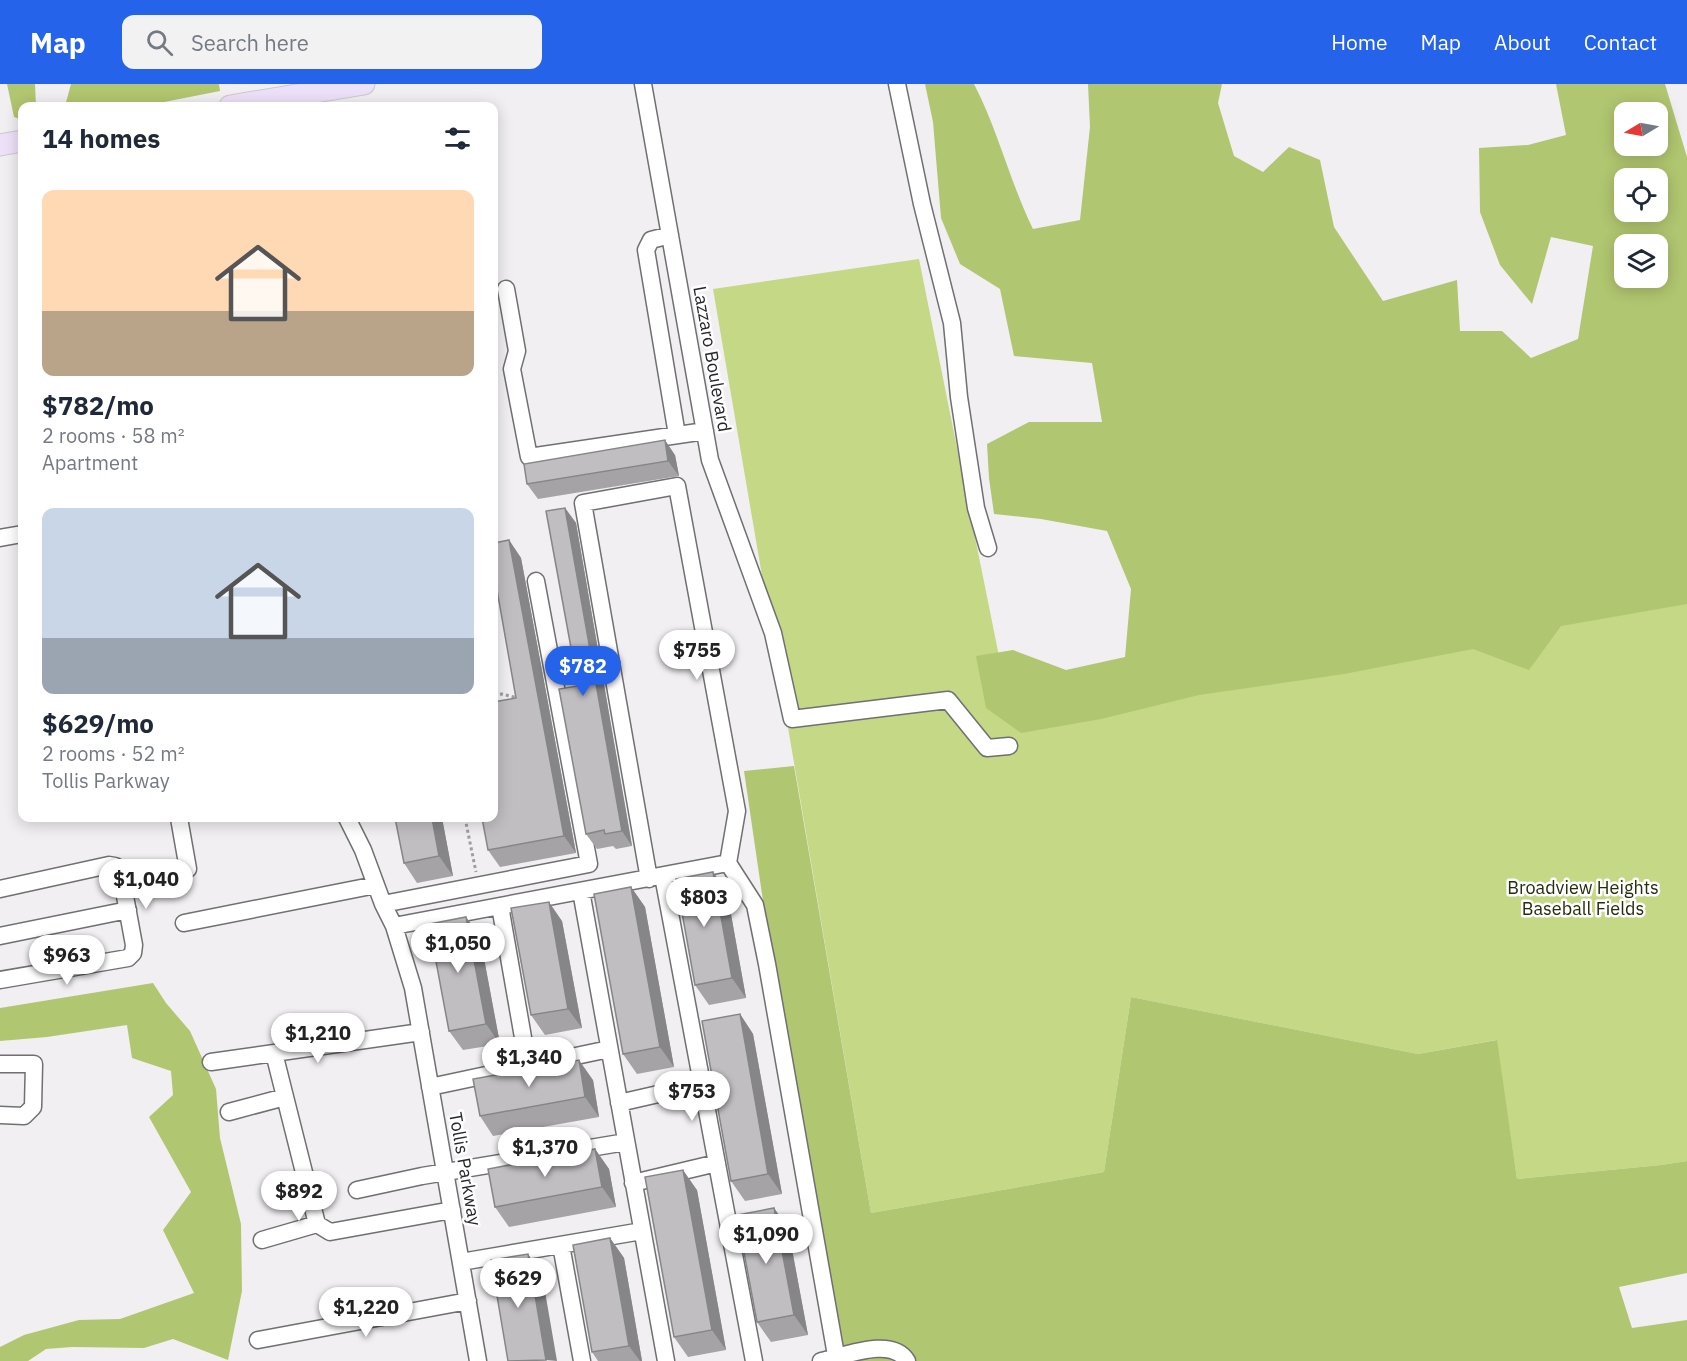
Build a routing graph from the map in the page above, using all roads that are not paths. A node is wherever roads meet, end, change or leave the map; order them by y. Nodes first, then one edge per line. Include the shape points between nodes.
1 (643, 84) edge
2 (897, 84) edge
3 (355, 85) edge
4 (254, 102) edge
5 (18, 142) edge
6 (0, 145) edge
7 (670, 235) junction
8 (506, 289) dead end
9 (687, 332) junction
10 (661, 337) junction
11 (705, 431) junction
12 (678, 435) junction
13 (18, 535) edge
14 (0, 538) edge
15 (988, 548) dead end
16 (536, 581) dead end
17 (1009, 746) dead end
18 (179, 822) edge
19 (348, 822) edge
20 (728, 863) junction
21 (188, 868) dead end
22 (656, 877) junction
23 (376, 885) junction
24 (0, 889) edge
25 (581, 891) junction
26 (383, 904) junction
27 (500, 906) junction
28 (128, 910) junction
29 (184, 923) dead end
30 (394, 927) junction
31 (0, 936) edge
32 (0, 980) edge
33 (421, 1032) junction
34 (609, 1049) junction
35 (274, 1053) junction
36 (211, 1062) dead end
37 (0, 1064) edge
38 (528, 1066) junction
39 (702, 1084) junction
40 (430, 1087) junction
41 (285, 1097) junction
42 (619, 1103) junction
43 (229, 1112) dead end
44 (0, 1115) edge
45 (626, 1142) junction
46 (717, 1164) junction
47 (446, 1174) junction
48 (633, 1183) junction
49 (357, 1190) dead end
50 (452, 1210) junction
51 (317, 1224) junction
52 (642, 1231) junction
53 (262, 1239) dead end
54 (561, 1245) junction
55 (461, 1262) junction
56 (468, 1301) junction
57 (258, 1340) dead end
58 (831, 1360) edge
59 (478, 1361) edge
60 (582, 1361) edge
61 (666, 1361) edge
62 (754, 1361) edge
63 (907, 1361) edge

1 - 7 street, Lazzaro Boulevard
2 - 15 street via 952,323 958,397 976,508
3 - 4 main road
5 - 6 main road
7 - 9 street, Lazzaro Boulevard
7 - 10 street via 651,240 646,250
8 - 12 street via 517,351 512,369 529,457
9 - 10 street
9 - 11 street, Lazzaro Boulevard
10 - 12 street
11 - 12 street
11 - 17 street, Lazzaro Boulevard via 710,460 773,633 792,719 948,700 987,748
13 - 14 street
16 - 26 street via 589,864
18 - 21 street
19 - 23 street, Tollis Parkway
20 - 22 street
20 - 22 street via 737,811 677,486 584,503
20 - 58 street via 755,905
22 - 25 street
22 - 39 street
23 - 26 street, Tollis Parkway
23 - 29 street
24 - 28 street via 115,866 120,869
25 - 27 street
25 - 34 street
26 - 30 street, Tollis Parkway
27 - 30 street
27 - 38 street
28 - 31 street
28 - 32 street via 134,945 129,958
30 - 33 street, Tollis Parkway via 413,988
33 - 35 street
33 - 40 street, Tollis Parkway
34 - 38 street
34 - 42 street
35 - 36 street
35 - 41 street
37 - 44 street via 34,1064 33,1107 24,1116
38 - 40 street
39 - 42 street
39 - 46 street
40 - 47 street, Tollis Parkway
41 - 43 street
41 - 51 street
42 - 45 street
45 - 47 street
45 - 48 street
46 - 48 street
46 - 62 street
47 - 49 street
47 - 50 street, Tollis Parkway
48 - 52 street
50 - 51 street via 330,1232
50 - 55 street, Tollis Parkway
51 - 53 street
52 - 54 street
52 - 61 street
54 - 55 street
54 - 60 street
55 - 56 street, Tollis Parkway
56 - 57 street
56 - 59 street, Tollis Parkway
58 - 63 street via 887,1348 903,1354

